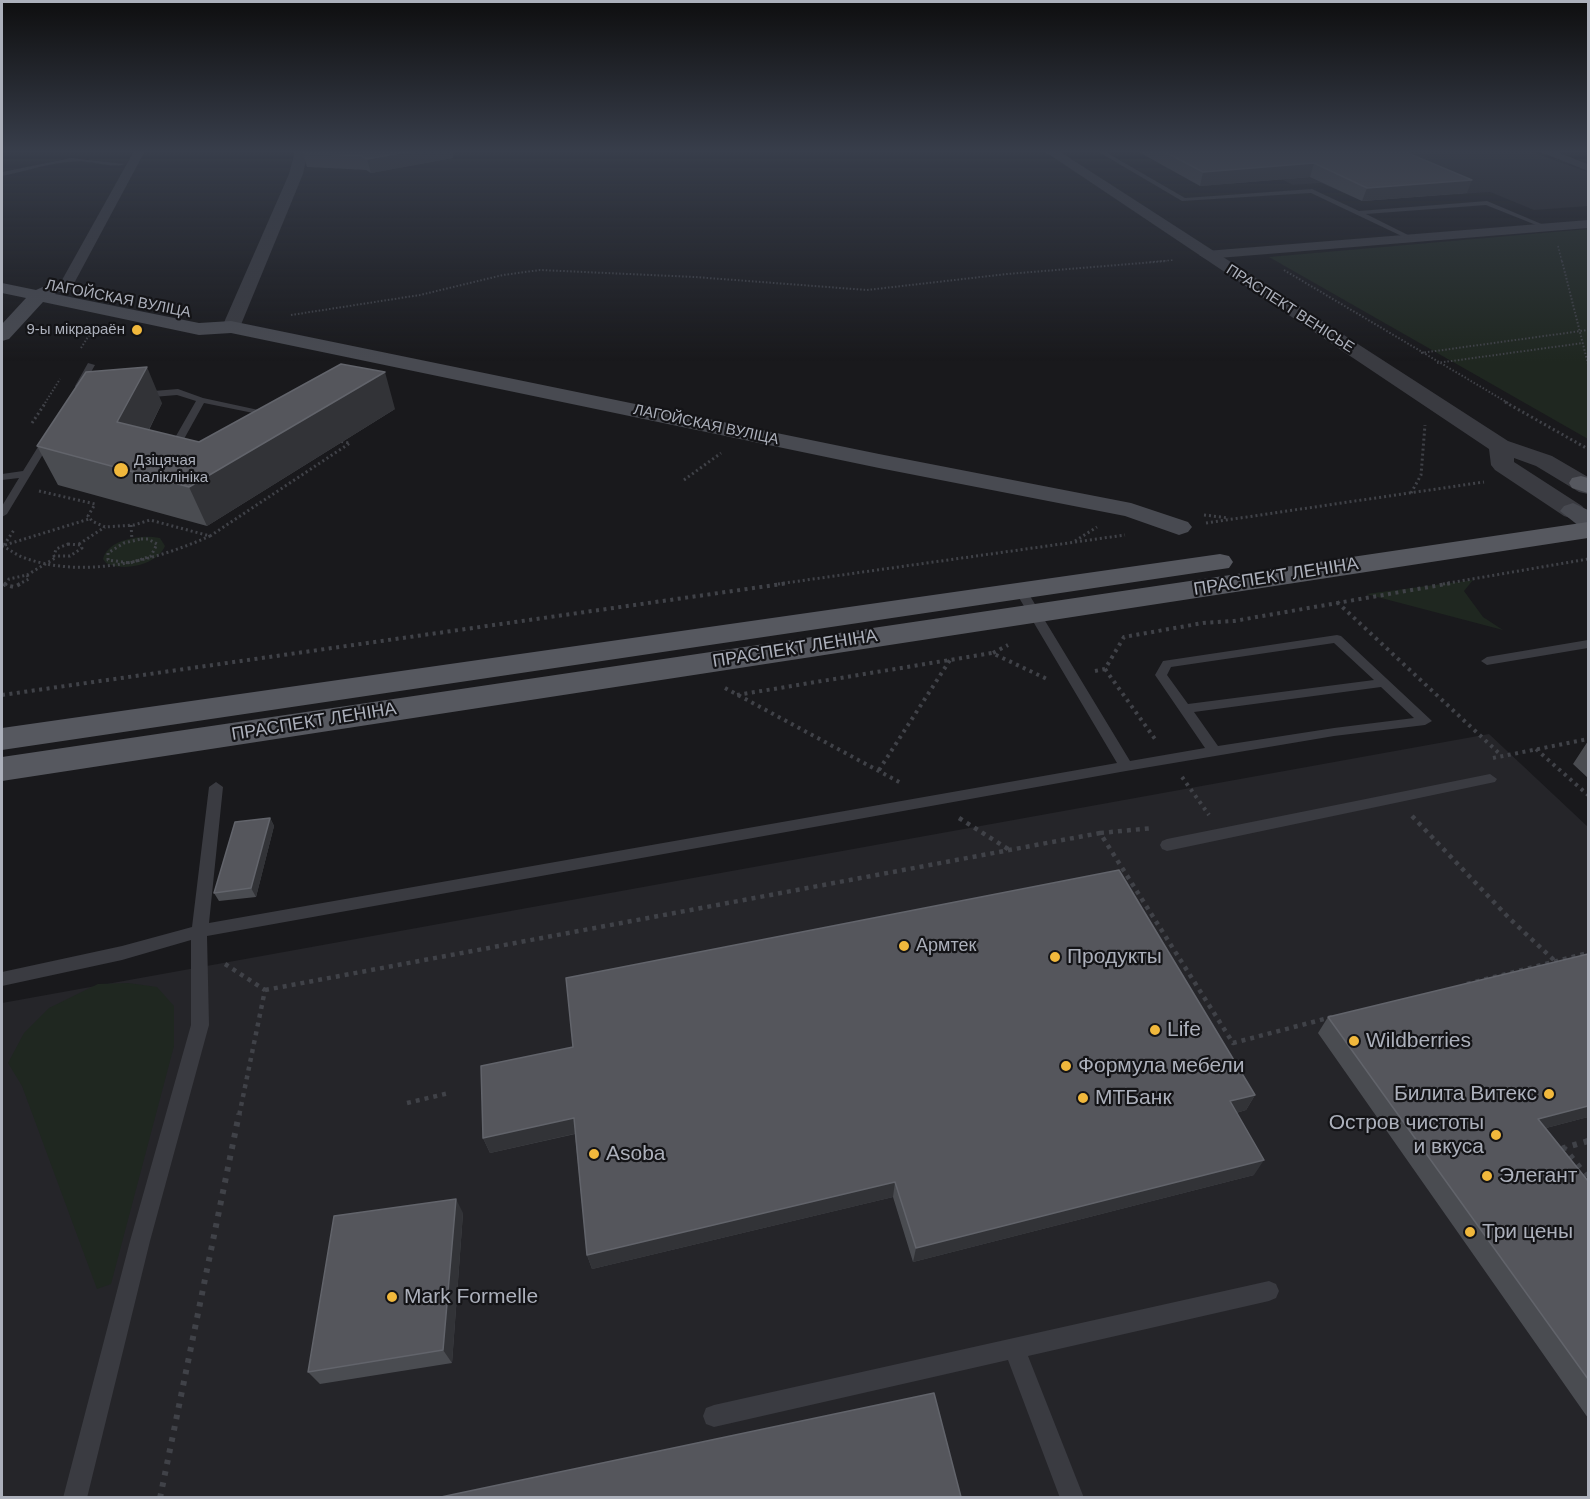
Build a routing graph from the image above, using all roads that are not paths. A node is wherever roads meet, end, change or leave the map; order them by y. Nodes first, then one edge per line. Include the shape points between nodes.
1 (89, 221) edge
2 (94, 221) edge
3 (276, 221) edge
4 (1155, 221) edge
5 (1375, 221) edge
6 (1534, 221) edge
7 (1588, 224) edge
8 (1550, 227) junction
9 (1410, 238) junction
10 (1206, 255) junction
11 (2, 278) edge
12 (2, 288) edge
13 (46, 295) junction
14 (231, 327) junction
15 (4, 328) edge
16 (91, 365) dead end
17 (75, 392) edge
18 (134, 396) edge
19 (201, 400) junction
20 (271, 422) edge
21 (53, 429) edge
22 (1500, 446) junction
23 (183, 452) edge
24 (2, 477) edge
25 (23, 479) junction
26 (1586, 485) edge
27 (2, 514) edge
28 (1585, 518) edge
29 (1179, 527) road end
30 (1028, 602) junction
31 (1588, 644) edge
32 (1487, 661) dead end
33 (1384, 683) junction
34 (1185, 709) junction
35 (2, 740) edge
36 (1215, 752) junction
37 (1126, 766) junction
38 (2, 769) edge
39 (1490, 780) dead end
40 (216, 787) dead end
41 (1167, 845) dead end
42 (201, 931) junction
43 (2, 979) edge
44 (1269, 1292) dead end
45 (1014, 1348) junction
46 (714, 1416) dead end
47 (75, 1497) edge
48 (1072, 1497) edge

1 - 13 street
2 - 13 street
3 - 14 street
4 - 10 street, ПРАСПЕКТ ВЕНІСЬЕ
5 - 9 lane
6 - 8 lane
7 - 8 street
8 - 9 street
9 - 10 street
10 - 22 street, ПРАСПЕКТ ВЕНІСЬЕ
11 - 13 main road, ЛАГОЙСКАЯ ВУЛІЦА
12 - 13 main road, ЛАГОЙСКАЯ ВУЛІЦА
13 - 14 main road, ЛАГОЙСКАЯ ВУЛІЦА via 199,329
13 - 15 main road
14 - 29 main road, ЛАГОЙСКАЯ ВУЛІЦА via 1131,510
16 - 17 lane
18 - 19 lane via 178,392
19 - 20 lane via 281,416
19 - 23 lane via 173,450
21 - 25 lane
22 - 26 street, ПРАСПЕКТ ВЕНІСЬЕ via 1544,461
22 - 28 street via 1503,465
24 - 25 lane
25 - 27 lane
28 - 30 main road, ПРАСПЕКТ ЛЕНІНА
30 - 35 main road, ПРАСПЕКТ ЛЕНІНА
30 - 37 lane
30 - 38 main road, ПРАСПЕКТ ЛЕНІНА
31 - 32 lane
33 - 34 lane
33 - 34 lane via 1337,639 1167,664 1161,675
33 - 36 lane via 1425,721
34 - 36 lane
36 - 37 lane
37 - 42 lane
39 - 41 lane
40 - 42 lane
42 - 43 lane
42 - 47 lane via 200,1025
44 - 45 lane
45 - 46 lane
45 - 48 lane

